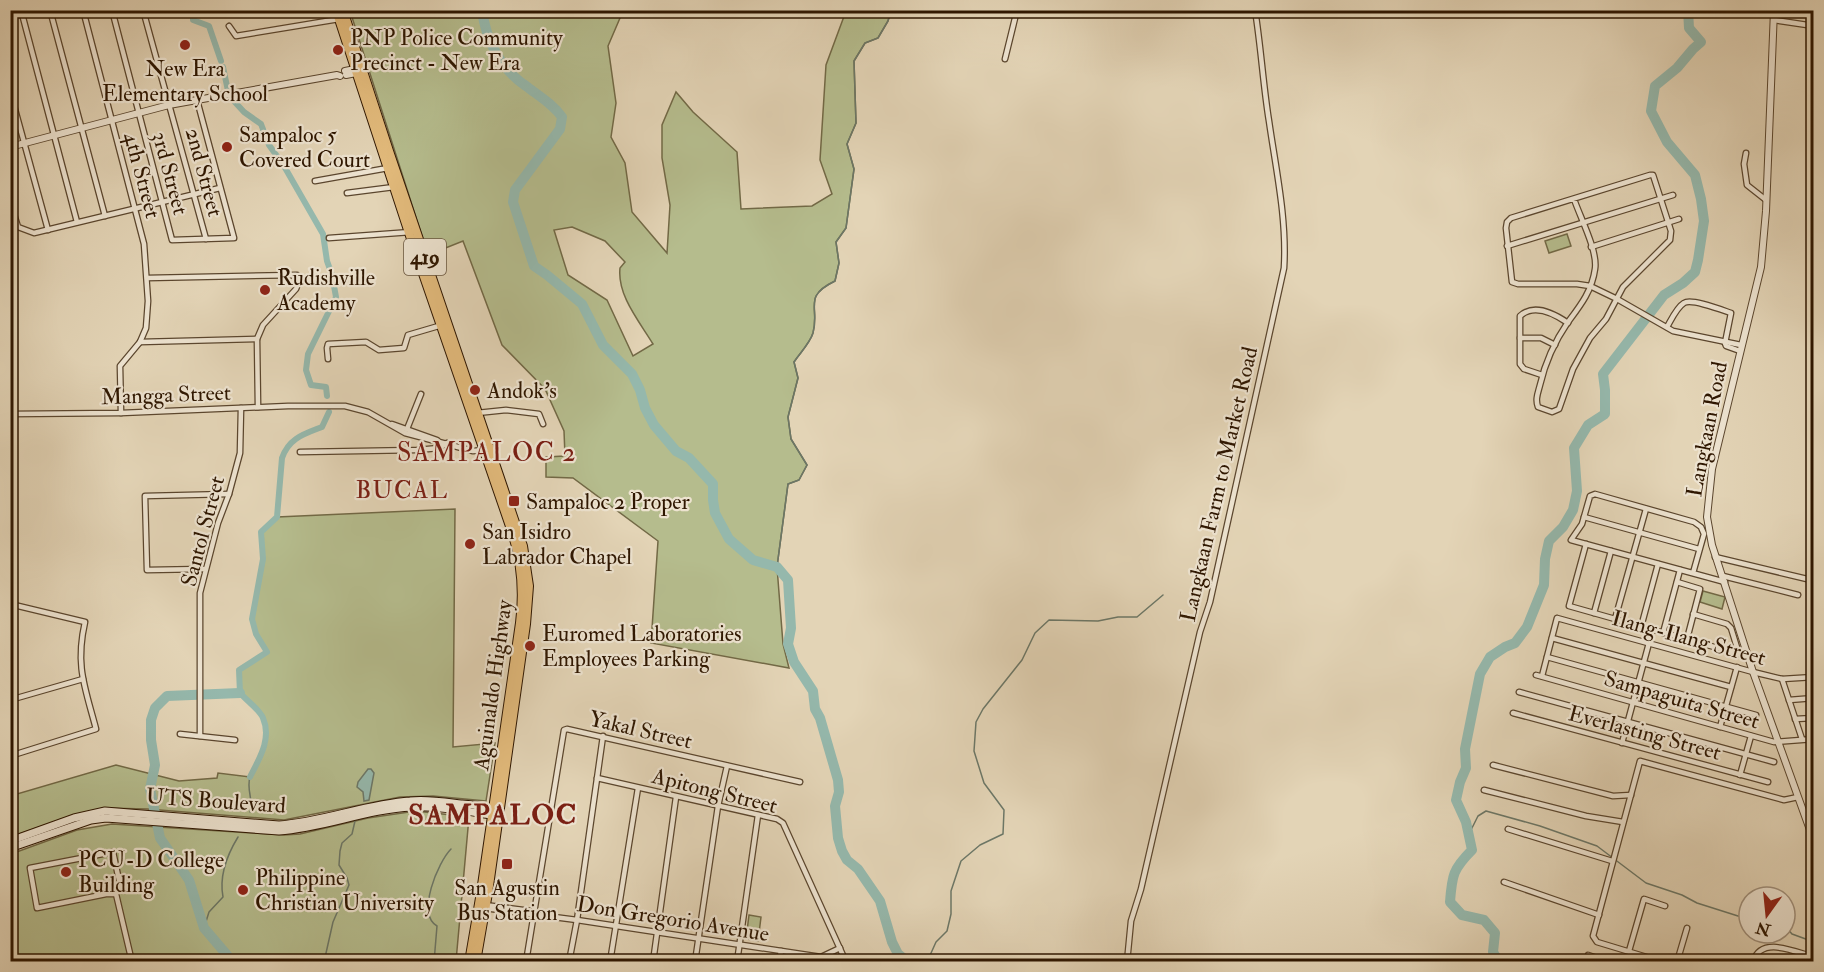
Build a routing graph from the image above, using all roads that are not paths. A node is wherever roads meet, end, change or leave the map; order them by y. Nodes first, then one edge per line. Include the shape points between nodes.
1 (21, 10) edge
2 (50, 10) edge
3 (83, 10) edge
4 (112, 10) edge
5 (143, 10) edge
6 (343, 10) edge
7 (1017, 10) edge
8 (1255, 10) edge
9 (1774, 10) edge
10 (338, 15) edge
11 (1774, 20) junction
12 (229, 26) dead end
13 (1814, 26) edge
14 (1005, 59) dead end
15 (358, 70) junction
16 (10, 92) edge
17 (197, 100) junction
18 (169, 105) junction
19 (138, 112) junction
20 (111, 119) junction
21 (81, 127) junction
22 (54, 135) junction
23 (25, 144) junction
24 (10, 147) edge
25 (1746, 153) dead end
26 (388, 168) junction
27 (315, 181) dead end
28 (394, 187) junction
29 (220, 188) junction
30 (347, 193) dead end
31 (194, 194) junction
32 (1673, 195) dead end
33 (1574, 199) junction
34 (1660, 199) junction
35 (1766, 200) junction
36 (10, 201) edge
37 (162, 202) junction
38 (135, 208) junction
39 (105, 216) junction
40 (1679, 219) dead end
41 (77, 222) junction
42 (1582, 223) junction
43 (1668, 223) junction
44 (48, 230) junction
45 (412, 232) junction
46 (329, 238) dead end
47 (206, 239) junction
48 (1507, 246) junction
49 (1591, 247) junction
50 (147, 278) junction
51 (1590, 286) junction
52 (1617, 299) junction
53 (1568, 323) junction
54 (444, 324) junction
55 (1667, 327) junction
56 (1520, 338) junction
57 (257, 339) junction
58 (140, 342) junction
59 (1725, 343) junction
60 (1555, 345) junction
61 (1741, 348) junction
62 (328, 359) dead end
63 (1542, 375) junction
64 (421, 394) dead end
65 (258, 407) junction
66 (241, 408) junction
67 (121, 413) junction
68 (475, 413) junction
69 (10, 414) edge
70 (391, 424) junction
71 (543, 424) dead end
72 (407, 429) junction
73 (440, 441) junction
74 (447, 443) junction
75 (488, 450) junction
76 (300, 452) dead end
77 (229, 494) junction
78 (1646, 509) junction
79 (1584, 517) junction
80 (1639, 532) junction
81 (1586, 544) junction
82 (1699, 549) junction
83 (1611, 551) junction
84 (1633, 557) junction
85 (1715, 557) junction
86 (1658, 564) junction
87 (205, 569) junction
88 (1680, 570) junction
89 (1693, 573) junction
90 (1724, 579) junction
91 (1807, 579) dead end
92 (1677, 582) junction
93 (1798, 595) dead end
94 (10, 604) edge
95 (1594, 613) junction
96 (1693, 614) junction
97 (1615, 620) junction
98 (1641, 627) junction
99 (1663, 633) junction
100 (1552, 638) junction
101 (1687, 639) junction
102 (1649, 643) junction
103 (1547, 657) junction
104 (1643, 663) junction
105 (1737, 668) junction
106 (1814, 670) edge
107 (1753, 672) junction
108 (1813, 677) edge
109 (83, 679) junction
110 (1782, 679) junction
111 (1638, 682) junction
112 (1731, 687) junction
113 (1520, 692) dead end
114 (1814, 698) edge
115 (10, 700) edge
116 (1789, 700) junction
117 (1633, 702) junction
118 (1726, 707) junction
119 (1513, 713) dead end
120 (1756, 715) dead end
121 (1814, 718) edge
122 (1795, 719) junction
123 (1627, 722) junction
124 (1720, 727) junction
125 (180, 734) dead end
126 (200, 736) junction
127 (603, 736) junction
128 (1751, 736) junction
129 (1802, 739) junction
130 (1814, 739) edge
131 (236, 740) dead end
132 (1622, 742) junction
133 (1778, 743) junction
134 (1746, 754) junction
135 (10, 756) edge
136 (1774, 762) dead end
137 (1493, 765) dead end
138 (727, 766) junction
139 (1740, 775) junction
140 (597, 778) junction
141 (800, 782) dead end
142 (1768, 782) dead end
143 (638, 788) junction
144 (1484, 790) dead end
145 (1631, 795) junction
146 (676, 797) junction
147 (1798, 797) junction
148 (718, 806) junction
149 (494, 812) junction
150 (758, 816) junction
151 (146, 817) junction
152 (1623, 822) junction
153 (1508, 829) dead end
154 (10, 841) edge
155 (1814, 841) edge
156 (10, 848) edge
157 (1612, 861) junction
158 (1504, 882) dead end
159 (116, 894) junction
160 (484, 906) junction
161 (1665, 906) dead end
162 (536, 914) junction
163 (1599, 915) junction
164 (577, 920) junction
165 (617, 926) junction
166 (1687, 928) dead end
167 (659, 932) junction
168 (699, 938) junction
169 (740, 944) junction
170 (840, 948) junction
171 (781, 951) junction
172 (1629, 951) junction
173 (1588, 956) dead end
174 (1814, 957) edge
175 (821, 959) edge
176 (132, 962) edge
177 (469, 962) edge
178 (476, 962) edge
179 (526, 962) edge
180 (569, 962) edge
181 (610, 962) edge
182 (654, 962) edge
183 (695, 962) edge
184 (737, 962) edge
185 (779, 962) edge
186 (846, 962) edge
187 (1127, 962) edge
188 (1609, 962) edge
189 (1663, 962) edge
190 (1677, 962) edge
191 (1753, 962) edge

1 - 22 street
2 - 21 street
3 - 20 street, 4th Street
4 - 19 street, 3rd Street
5 - 18 street, 2nd Street
6 - 15 main road, Aguinaldo Highway / 419
7 - 14 street
8 - 187 street, Langkaan Farm to Market Road via 1286,238 1284,268 1210,602 1131,921
9 - 11 street, Langkaan Road
10 - 12 street via 236,36
10 - 15 main road, Aguinaldo Highway / 419
11 - 13 street
11 - 35 street, Langkaan Road
15 - 17 street
15 - 26 main road, Aguinaldo Highway / 419
15 - 45 main road, Aguinaldo Highway / 419
16 - 23 street
17 - 18 street
17 - 29 street
18 - 19 street
18 - 31 street, 2nd Street
19 - 20 street
19 - 37 street, 3rd Street
20 - 21 street
20 - 38 street, 4th Street
21 - 22 street
21 - 39 street
22 - 23 street
22 - 41 street
23 - 24 street
23 - 44 street
25 - 35 street via 1747,184
26 - 27 street
26 - 28 main road, Aguinaldo Highway / 419
28 - 30 street
28 - 45 main road, Aguinaldo Highway / 419
29 - 31 street
29 - 47 street via 234,238
31 - 37 street
31 - 47 street, 2nd Street
32 - 34 street
33 - 34 street via 1653,175
33 - 42 street
33 - 48 street via 1511,218 1506,228
34 - 42 street
34 - 43 street
35 - 61 street, Langkaan Road via 1761,267
36 - 44 street via 18,227 34,233
37 - 38 street
37 - 47 street, 3rd Street via 172,240
38 - 39 street
38 - 50 street, 4th Street
39 - 41 street
40 - 43 street
41 - 44 street
42 - 48 street
42 - 49 street
43 - 49 street
43 - 52 street via 1671,235 1667,244 1623,287
45 - 46 street
45 - 54 main road, Aguinaldo Highway / 419
48 - 51 street via 1510,279 1514,284
49 - 51 street via 1596,268
50 - 57 street via 294,274 300,279 296,289 263,325
50 - 58 street, 4th Street via 148,314
51 - 52 street
51 - 53 street via 1584,302
52 - 55 street
52 - 63 street via 1579,355 1562,406 1556,411 1538,407
53 - 56 street via 1545,311 1525,311 1520,315
53 - 60 street
54 - 62 street via 408,336 404,348 378,350 366,342 328,344
54 - 68 main road, Aguinaldo Highway / 419
55 - 59 street
55 - 59 street via 1682,303 1706,305 1731,313
56 - 60 street via 1541,338
56 - 63 street via 1521,368
57 - 58 street
57 - 65 street
58 - 67 street via 120,366
59 - 61 street via 1728,340
60 - 63 street
61 - 85 street, Langkaan Road via 1712,469 1707,517
64 - 72 street
65 - 66 street, Mangga Street
65 - 70 street, Mangga Street via 345,406
66 - 67 street, Mangga Street
66 - 77 street, Santol Street via 240,453
67 - 69 street, Mangga Street
68 - 71 street via 506,410 539,414
68 - 75 main road, Aguinaldo Highway / 419
70 - 72 street
70 - 73 street via 405,433
72 - 73 street
73 - 74 street
74 - 75 street via 473,451
74 - 76 street via 439,448 417,450
75 - 149 main road, Aguinaldo Highway / 419 via 517,548 523,594
77 - 87 street, Santol Street
77 - 87 street via 145,496 147,570
78 - 79 street via 1592,494
78 - 80 street
78 - 82 street via 1701,527 1704,534
79 - 80 street
79 - 81 street via 1571,540
80 - 82 street
80 - 84 street
81 - 83 street
81 - 95 street via 1569,606
82 - 89 street
83 - 84 street
83 - 95 street
84 - 86 street
84 - 97 street
85 - 90 street, Langkaan Road
85 - 91 street
86 - 88 street
86 - 98 street
87 - 126 street, Santol Street via 200,593
88 - 89 street
88 - 92 street
89 - 90 street
90 - 93 street
90 - 107 street, Langkaan Road
92 - 96 street via 1700,589
92 - 99 street
94 - 109 street via 85,622 80,644
95 - 97 street
96 - 101 street
96 - 101 street via 1727,624 1739,654
97 - 98 street
98 - 99 street
99 - 101 street
100 - 102 street, Ilang-Ilang Street via 1557,618
100 - 103 street
100 - 104 street
102 - 104 street
102 - 105 street, Ilang-Ilang Street
103 - 111 street
103 - 117 street, Sampaguita Street via 1539,676
104 - 111 street
104 - 112 street
105 - 107 street, Ilang-Ilang Street
105 - 112 street
106 - 108 street
107 - 110 street, Ilang-Ilang Street
107 - 133 street, Langkaan Road
108 - 110 street, Ilang-Ilang Street
109 - 115 street
109 - 135 street via 96,729
110 - 116 street
111 - 117 street
111 - 118 street
112 - 118 street
113 - 123 street
114 - 116 street
116 - 122 street
117 - 123 street
117 - 124 street, Sampaguita Street
118 - 120 street
118 - 124 street
119 - 132 street, Everlasting Street
121 - 122 street
122 - 129 street
123 - 132 street
123 - 134 street
124 - 128 street, Sampaguita Street
125 - 126 street
126 - 131 street
127 - 138 street, Yakal Street
127 - 140 street
127 - 162 street, Yakal Street via 567,729 562,733
128 - 133 street, Sampaguita Street
128 - 134 street
129 - 130 street, Sampaguita Street
129 - 133 street, Sampaguita Street
132 - 139 street, Everlasting Street
133 - 147 street, Langkaan Road
134 - 136 street
134 - 139 street
137 - 145 street via 1613,796
138 - 141 street, Yakal Street
138 - 148 street
139 - 142 street, Everlasting Street
140 - 143 street, Apitong Street
140 - 164 street
143 - 146 street, Apitong Street
143 - 165 street
144 - 152 street
145 - 147 street via 1642,761 1784,800
145 - 152 street
146 - 148 street, Apitong Street
146 - 167 street
147 - 155 street, Langkaan Road
148 - 150 street, Apitong Street
148 - 168 street
149 - 151 main road, UTS Boulevard via 413,807 279,831
149 - 160 main road, Aguinaldo Highway / 419
150 - 169 street
150 - 170 street, Apitong Street via 783,823
151 - 154 main road, UTS Boulevard via 113,811 89,813
151 - 156 main road, UTS Boulevard via 91,820
152 - 157 street
153 - 157 street
157 - 163 street
158 - 163 street
159 - 159 street via 120,885 113,852 30,868 37,908
159 - 176 street
160 - 162 street, Don Gregorio Avenue
160 - 177 main road, Aguinaldo Highway / 419
160 - 178 main road, Aguinaldo Highway / 419
161 - 172 street via 1644,899
162 - 164 street, Don Gregorio Avenue
162 - 179 street, Yakal Street
163 - 172 street via 1594,940
164 - 165 street, Don Gregorio Avenue
164 - 180 street
165 - 167 street, Don Gregorio Avenue
165 - 181 street
166 - 190 street
167 - 168 street, Don Gregorio Avenue
167 - 182 street
168 - 169 street, Don Gregorio Avenue
168 - 183 street
169 - 171 street, Don Gregorio Avenue
169 - 184 street
170 - 175 street, Don Gregorio Avenue
170 - 186 street, Apitong Street
171 - 175 street, Don Gregorio Avenue
171 - 185 street
172 - 189 street
173 - 188 street
174 - 191 street via 1766,946 1758,951

